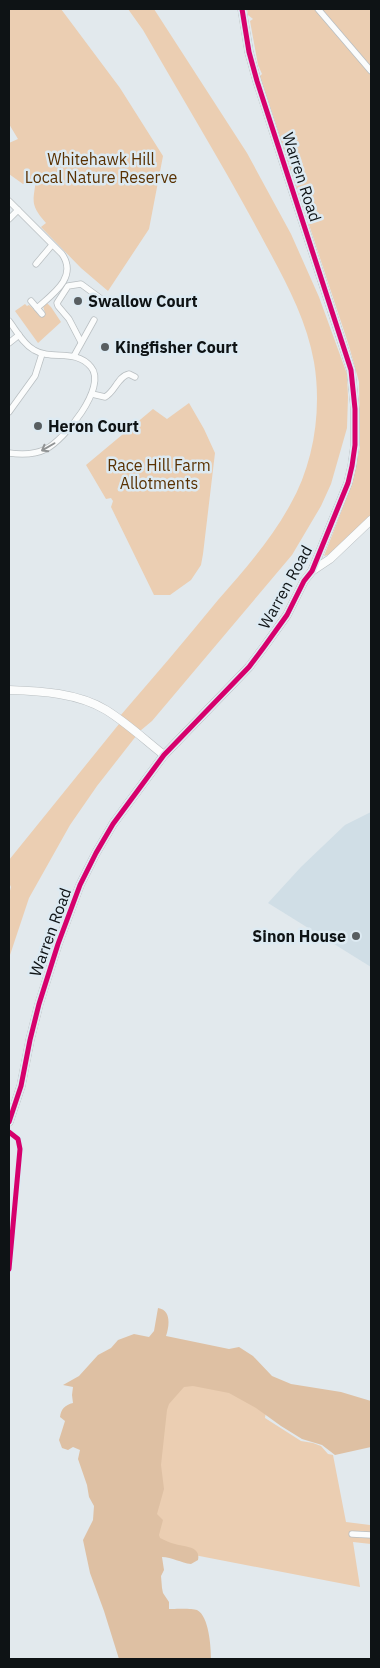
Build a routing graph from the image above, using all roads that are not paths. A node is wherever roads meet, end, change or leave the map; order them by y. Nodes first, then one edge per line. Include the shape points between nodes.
1 (242, 9) edge
2 (318, 9) edge
3 (371, 71) edge
4 (9, 201) edge
5 (18, 210) junction
6 (9, 219) edge
7 (52, 245) junction
8 (36, 264) dead end
9 (100, 298) dead end
10 (31, 301) dead end
11 (37, 308) junction
12 (42, 314) dead end
13 (94, 320) dead end
14 (9, 321) edge
15 (19, 335) junction
16 (81, 342) junction
17 (9, 343) edge
18 (42, 354) junction
19 (74, 356) junction
20 (135, 377) dead end
21 (92, 394) junction
22 (9, 412) edge
23 (9, 453) edge
24 (371, 520) edge
25 (312, 571) junction
26 (9, 690) edge
27 (164, 755) junction
28 (9, 1122) edge
29 (352, 1534) dead end
30 (371, 1535) edge

1 - 25 street, Warren Road via 257,80 338,326 354,392 355,445 351,472
2 - 3 street
4 - 5 street
5 - 6 street
5 - 7 street
7 - 8 street
7 - 11 street via 65,259 67,271 59,288
9 - 16 street via 81,284 68,286 58,303
10 - 11 street
11 - 12 street
13 - 16 street
14 - 15 street
15 - 17 street
15 - 18 street via 28,346
16 - 19 street
18 - 19 street
18 - 22 street via 35,376
19 - 21 street via 94,372
20 - 21 street via 124,376 107,396
21 -> 23 street via 53,445 32,454
24 - 25 street via 330,559
25 - 27 street, Warren Road via 287,615 259,654
26 - 27 street via 88,701 107,711
27 - 28 street, Warren Road via 113,824 77,892 39,1004 21,1086
29 - 30 street

